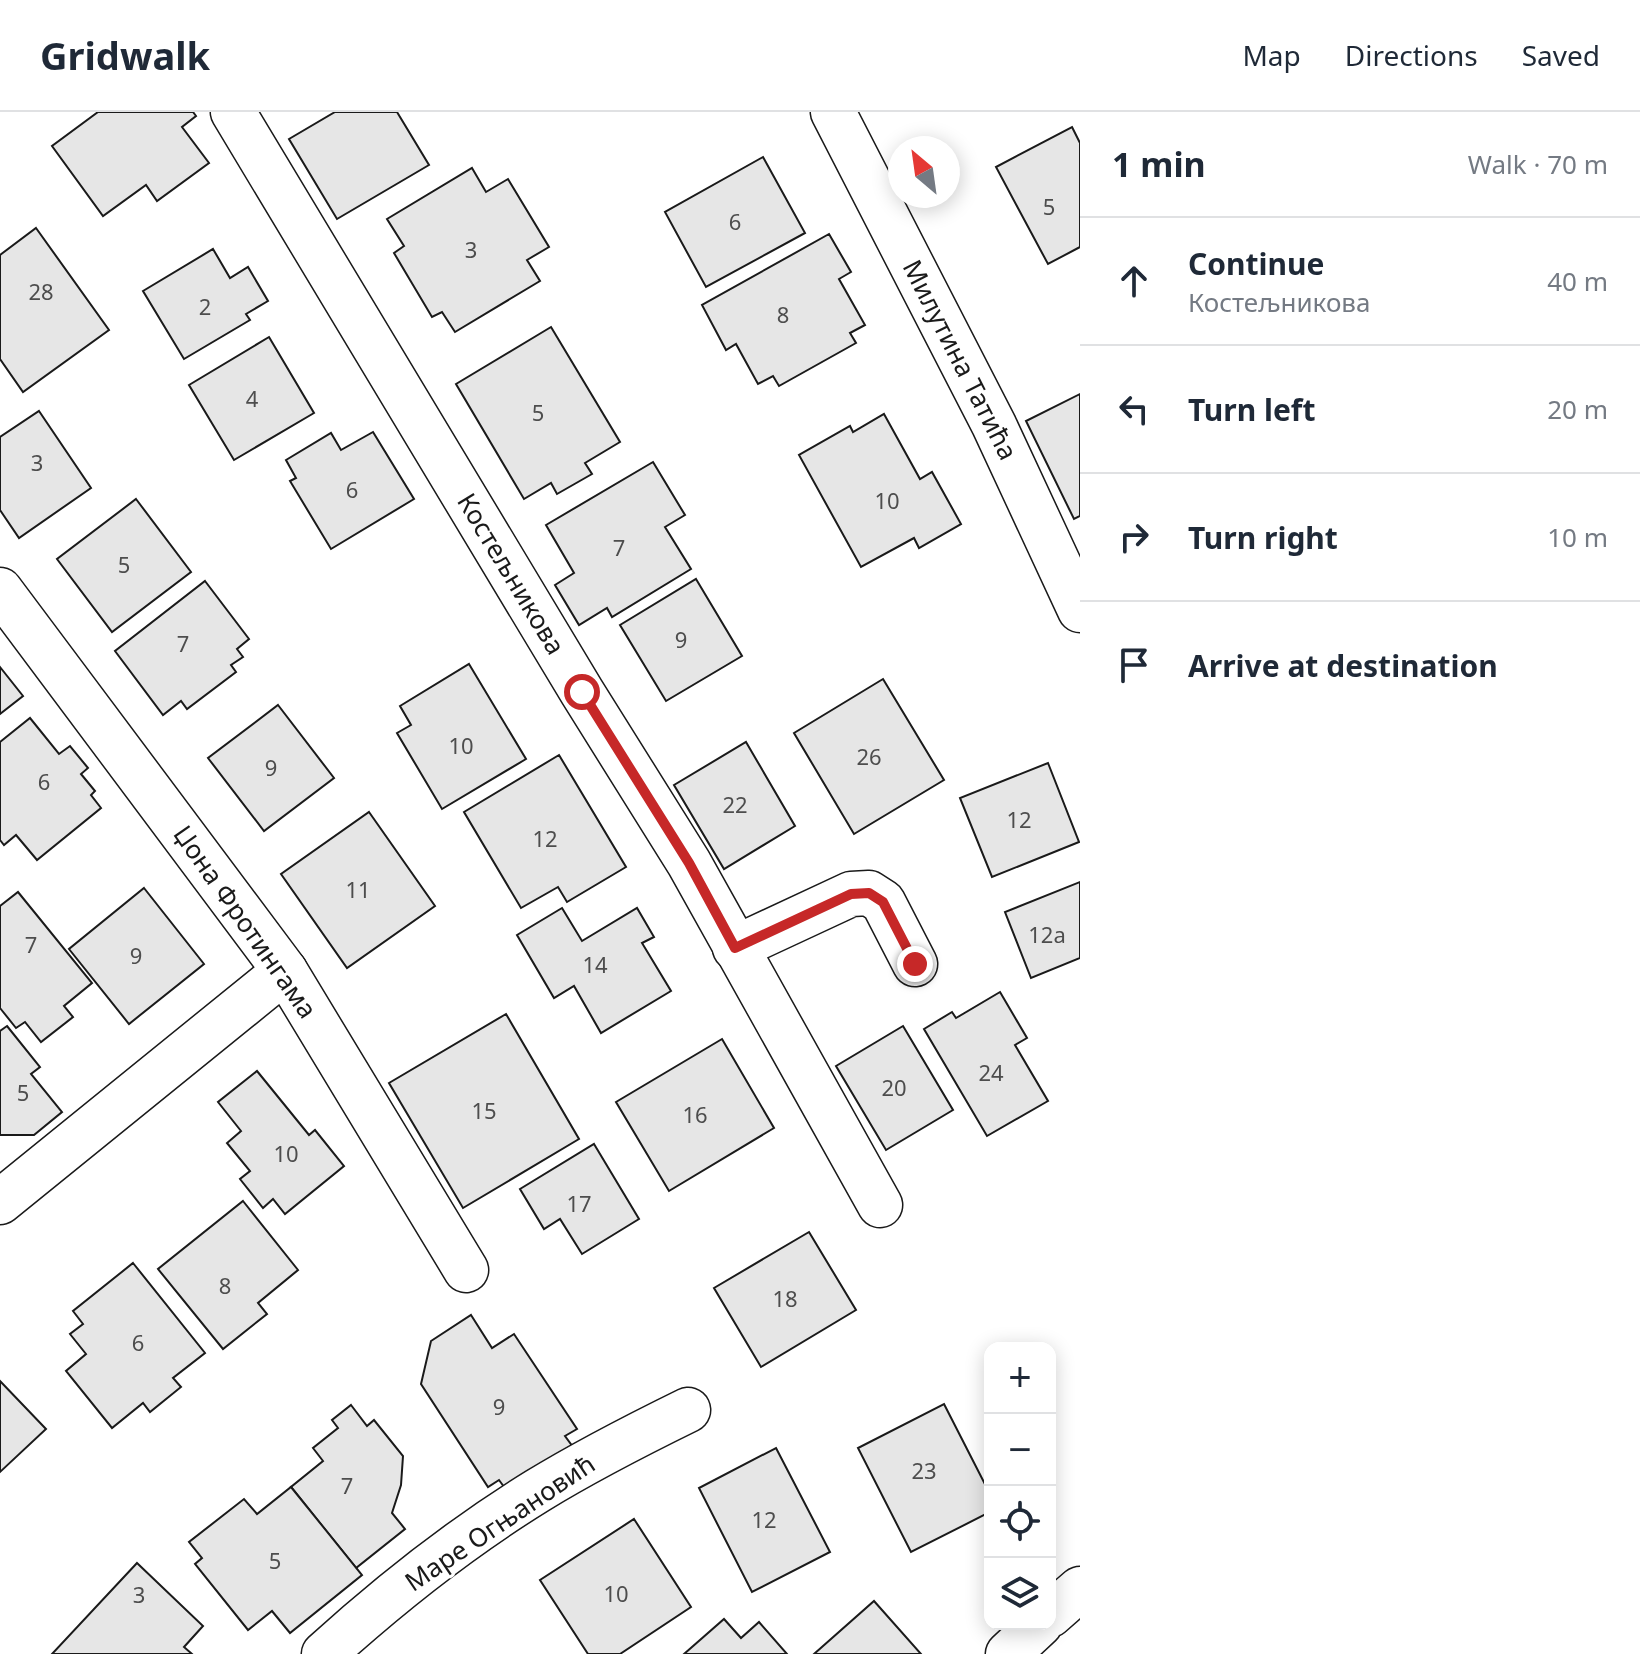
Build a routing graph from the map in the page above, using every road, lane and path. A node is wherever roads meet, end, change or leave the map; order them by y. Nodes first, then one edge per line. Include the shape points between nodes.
1 (233, 112) edge
2 (833, 112) edge
3 (0, 590) edge
4 (1080, 610) edge
5 (735, 948) junction
6 (915, 964) dead end
7 (285, 971) junction
8 (0, 1202) edge
9 (880, 1205) dead end
10 (466, 1270) dead end
11 (688, 1410) dead end
12 (1080, 1589) edge
13 (1056, 1610) edge
14 (1034, 1630) edge
15 (324, 1654) edge
16 (1008, 1654) edge

1 - 5 street, Костељникова via 689,863
2 - 4 street, Милутина Татића via 994,425
3 - 7 street, Џона Фротингама
5 - 6 street via 851,894 869,893 883,902
5 - 9 street, Костељникова
7 - 8 street
7 - 10 street, Џона Фротингама
11 - 15 street, Маре Огњановић via 620,1444 453,1547
12 - 13 street
14 - 16 street

